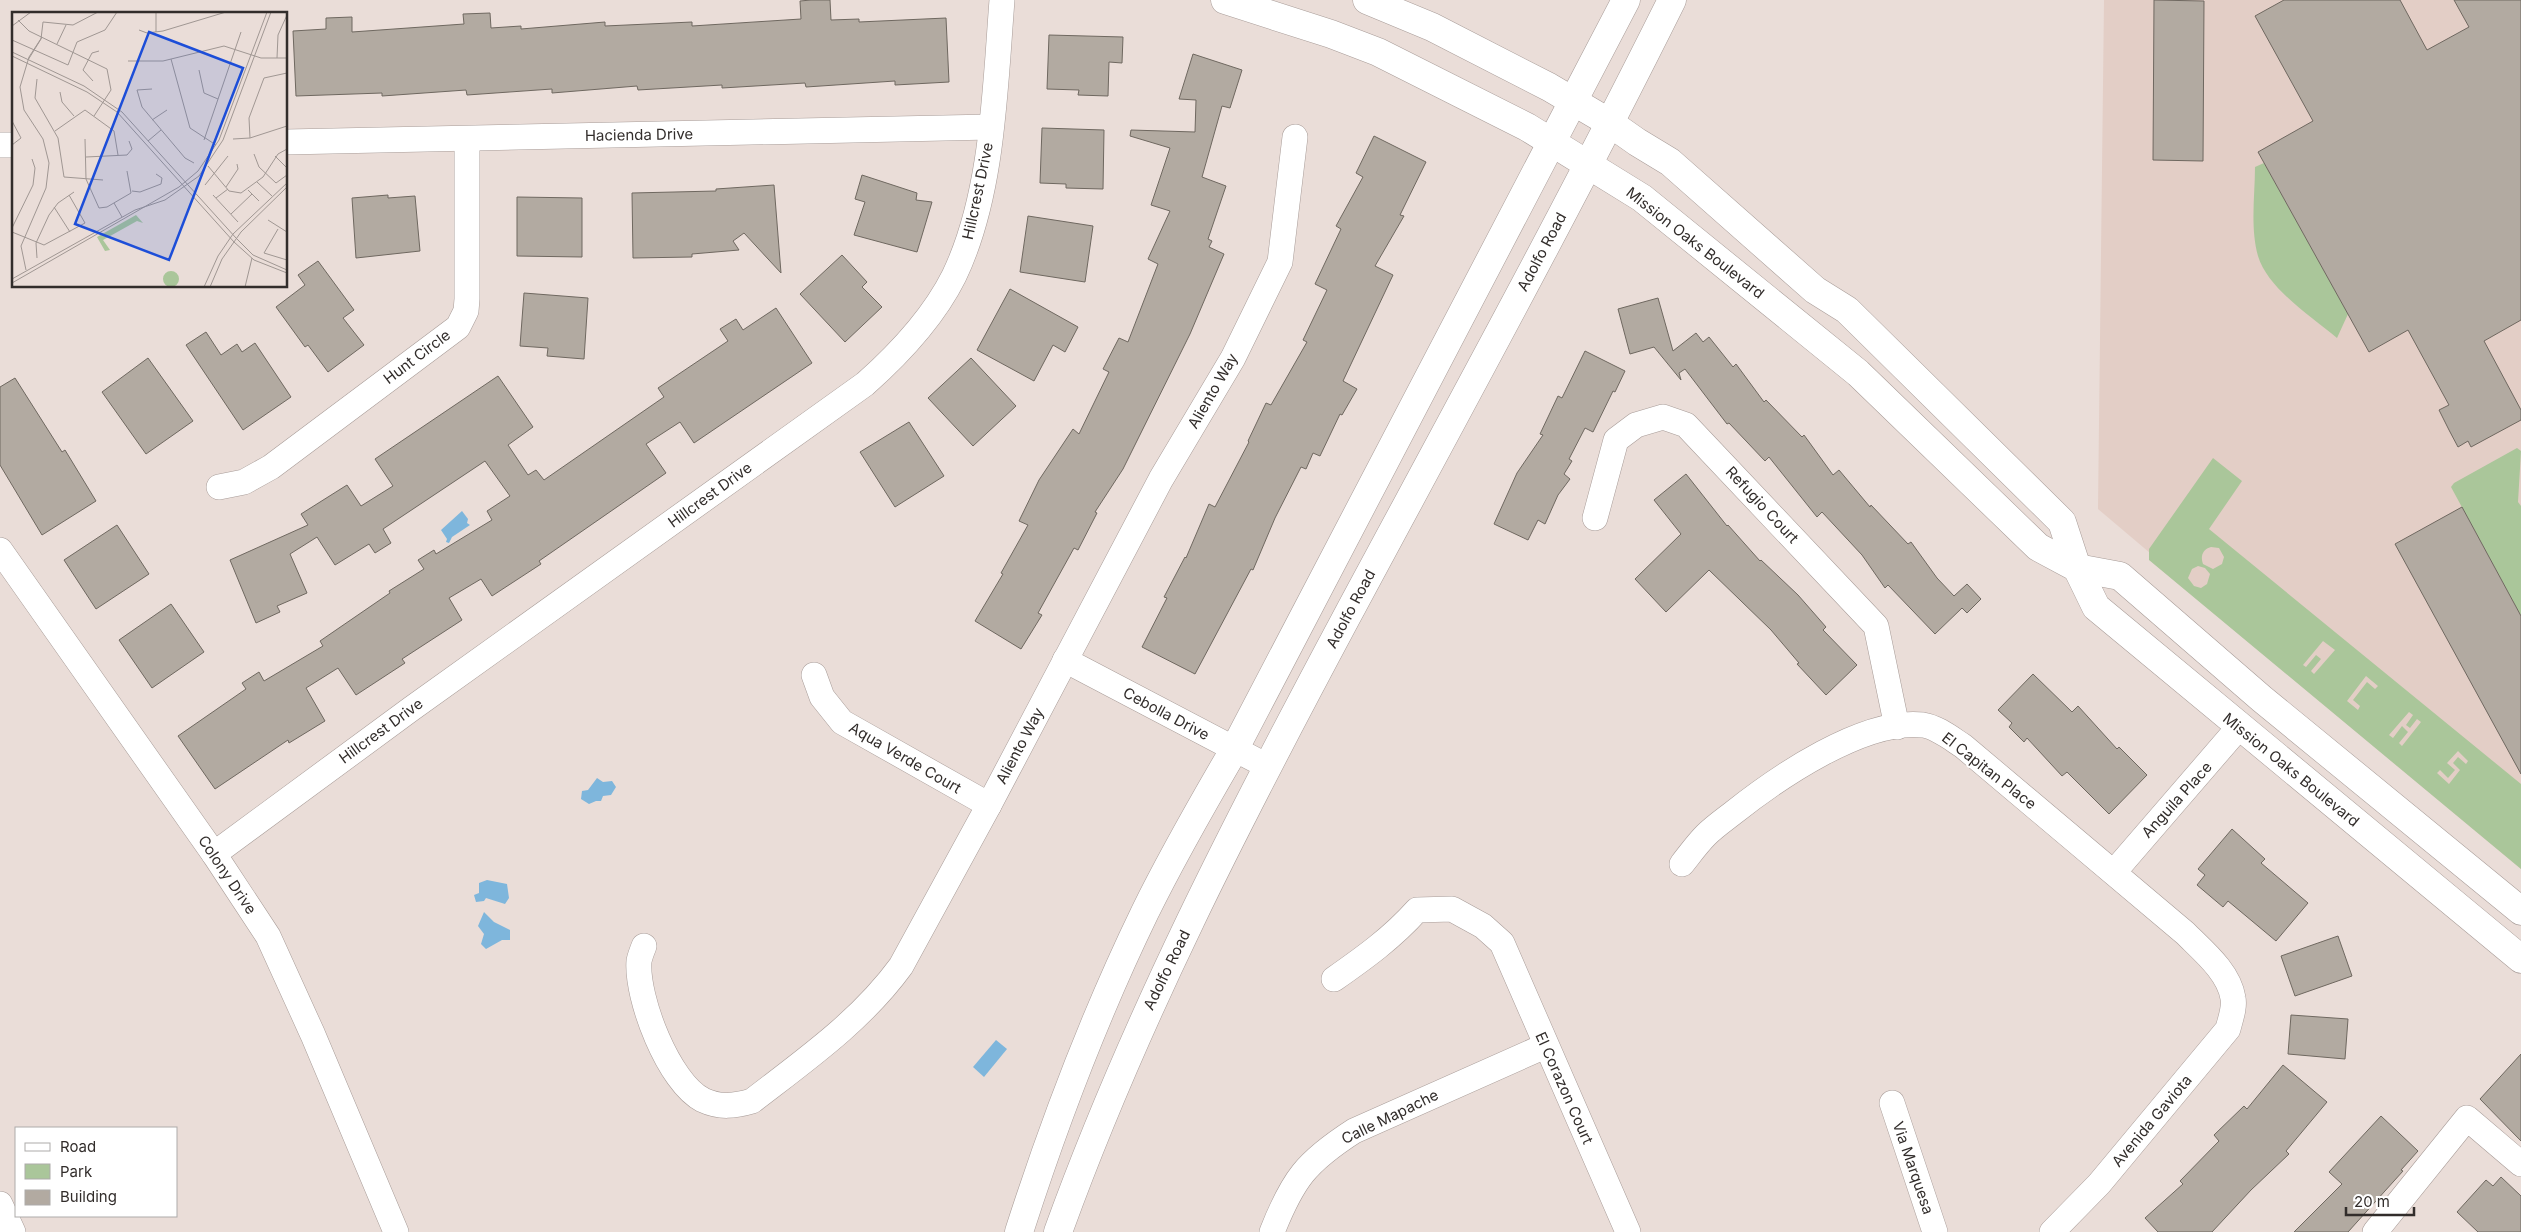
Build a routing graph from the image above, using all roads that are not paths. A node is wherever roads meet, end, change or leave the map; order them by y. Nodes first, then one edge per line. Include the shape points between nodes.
1 (1002, 0) edge
2 (1225, 0) edge
3 (1367, 0) edge
4 (1626, 0) edge
5 (1672, 0) edge
6 (1574, 101) junction
7 (1610, 123) junction
8 (991, 127) junction
9 (1295, 137) dead end
10 (467, 139) junction
11 (288, 142) edge
12 (1552, 143) junction
13 (1588, 164) junction
14 (219, 487) dead end
15 (1595, 518) dead end
16 (0, 550) edge
17 (2077, 568) junction
18 (1065, 660) junction
19 (814, 676) dead end
20 (2207, 700) junction
21 (2240, 726) junction
22 (1897, 727) junction
23 (1234, 750) junction
24 (1267, 766) junction
25 (989, 806) junction
26 (214, 854) junction
27 (1682, 864) dead end
28 (2114, 872) junction
29 (2521, 911) edge
30 (2521, 937) edge
31 (644, 946) dead end
32 (2521, 959) edge
33 (1334, 979) dead end
34 (2234, 999) joint
35 (1546, 1046) junction
36 (1892, 1103) dead end
37 (2521, 1164) edge
38 (0, 1204) edge
39 (13, 1232) edge
40 (396, 1232) edge
41 (1019, 1232) edge
42 (1058, 1232) edge
43 (1272, 1232) edge
44 (1628, 1232) edge
45 (1935, 1232) edge
46 (2052, 1232) edge
47 (2375, 1232) edge

1 - 8 street, Hillcrest Drive
2 - 12 main road, Mission Oaks Boulevard via 1378,52 1527,127
3 - 6 main road, Mission Oaks Boulevard via 1432,27
4 - 6 main road
5 - 7 main road, Adolfo Road
6 - 7 main road, Mission Oaks Boulevard
6 - 12 main road
7 - 13 main road, Adolfo Road
7 - 17 main road, Mission Oaks Boulevard via 1670,162 1816,290 1847,310 2062,522
8 - 10 street, Hacienda Drive
8 - 26 street, Hillcrest Drive via 975,220 953,276 917,332 886,365 865,384
9 - 18 street, Aliento Way via 1280,262 1233,358 1161,479
10 - 11 street, Hacienda Drive
10 - 14 street, Hunt Circle via 467,299 466,311 458,326 271,467 244,482
12 - 13 main road, Mission Oaks Boulevard
12 - 23 main road
13 - 17 main road, Mission Oaks Boulevard via 1642,198 1858,373 2038,547
13 - 24 main road, Adolfo Road
15 - 22 street, Refugio Court via 1616,440 1636,425 1663,418 1686,425 1876,626
16 - 26 street, Colony Drive
17 - 20 main road, Mission Oaks Boulevard via 2096,607
17 - 29 main road, Mission Oaks Boulevard via 2120,576 2262,699
18 - 23 street, Cebolla Drive
18 - 25 street, Aliento Way
19 - 25 street, Aqua Verde Court via 822,697 842,722
20 - 21 main road, Mission Oaks Boulevard
20 - 30 main road via 2228,702 2254,715
21 - 28 street, Anguila Place
21 - 32 main road, Mission Oaks Boulevard
22 - 27 street, El Capitan Place via 1866,734 1787,774 1706,834
22 - 28 street, El Capitan Place via 1924,725 1964,746
23 - 24 street, Cebolla Drive
23 - 41 main road via 1182,841 1117,974 1073,1080
24 - 42 main road, Adolfo Road via 1150,1003
25 - 31 street, Aliento Way via 888,984 838,1035 752,1101 728,1106 703,1100 689,1090 673,1070 642,991 639,960
26 - 40 street, Colony Drive via 268,936
28 - 34 street, El Capitan Place via 2216,964
33 - 35 street, El Corazon Court via 1387,940 1417,910 1452,909 1483,926 1502,943
34 - 46 street, Avenida Gaviota via 2228,1029 2100,1184
35 - 43 street, Calle Mapache via 1354,1131 1330,1147 1310,1164 1288,1193
35 - 44 street, El Corazon Court
36 - 45 street, Via Marquesa
37 - 47 street via 2467,1118
38 - 39 street

